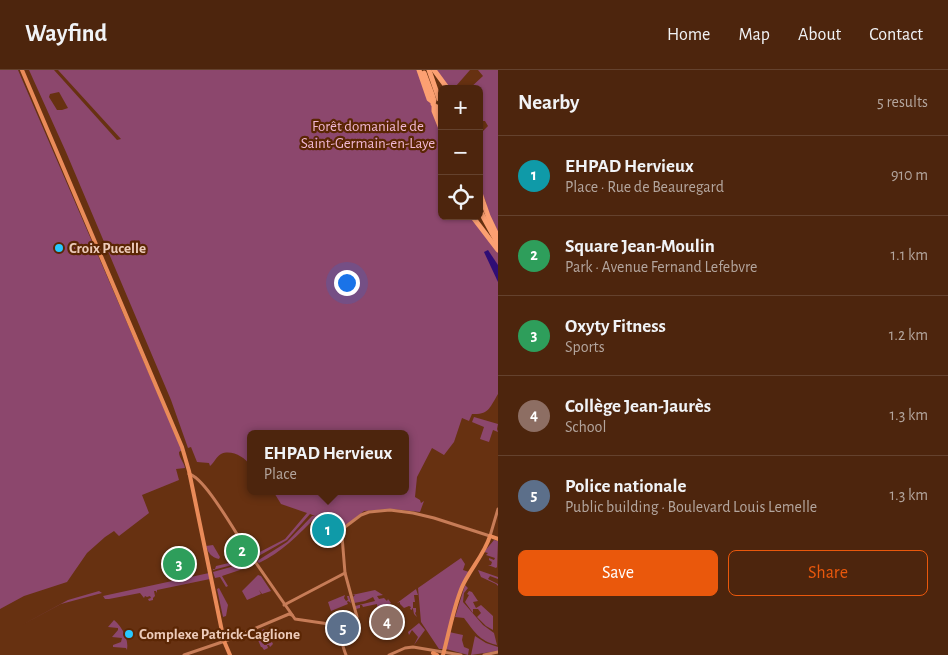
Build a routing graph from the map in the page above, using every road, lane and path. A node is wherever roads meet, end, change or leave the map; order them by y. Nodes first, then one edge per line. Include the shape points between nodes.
1 (23, 70) edge
2 (427, 70) edge
3 (443, 85) edge
4 (438, 101) edge
5 (438, 104) edge
6 (438, 105) edge
7 (438, 121) edge
8 (483, 202) edge
9 (483, 216) edge
10 (475, 220) edge
11 (482, 220) edge
12 (498, 236) edge
13 (498, 244) edge
14 (498, 250) edge
15 (191, 475) junction
16 (498, 509) edge
17 (490, 536) junction
18 (498, 539) edge
19 (487, 545) junction
20 (345, 573) junction
21 (214, 589) junction
22 (284, 605) junction
23 (290, 613) junction
24 (336, 628) junction
25 (224, 641) junction
26 (409, 647) junction
27 (443, 653) edge
28 (498, 653) edge
29 (435, 654) edge
30 (184, 655) edge
31 (230, 655) edge
32 (346, 655) edge
33 (390, 655) edge
34 (461, 655) edge
35 (484, 655) edge
36 (490, 655) edge

1 - 15 main road via 180,437
2 - 3 highway
2 - 4 highway
2 - 5 highway via 429,99
6 - 7 highway via 434,111
8 - 12 highway
9 - 13 highway
10 - 14 highway
11 - 14 highway
15 - 21 main road
15 - 21 main road
15 - 22 street via 205,487
16 - 17 street
17 - 18 main road
17 - 19 main road
17 - 20 street via 421,514 390,510 369,512 349,524 342,533
18 - 19 main road
19 - 27 main road via 462,588
20 - 22 street
20 - 24 street via 357,617
21 - 25 main road
22 - 23 street
23 - 24 street via 295,620
23 - 25 street
24 - 32 street
25 - 30 street
25 - 31 main road
26 - 27 street
26 - 29 street
26 - 33 street
27 - 29 street
27 - 34 street
28 - 35 street
28 - 36 street

